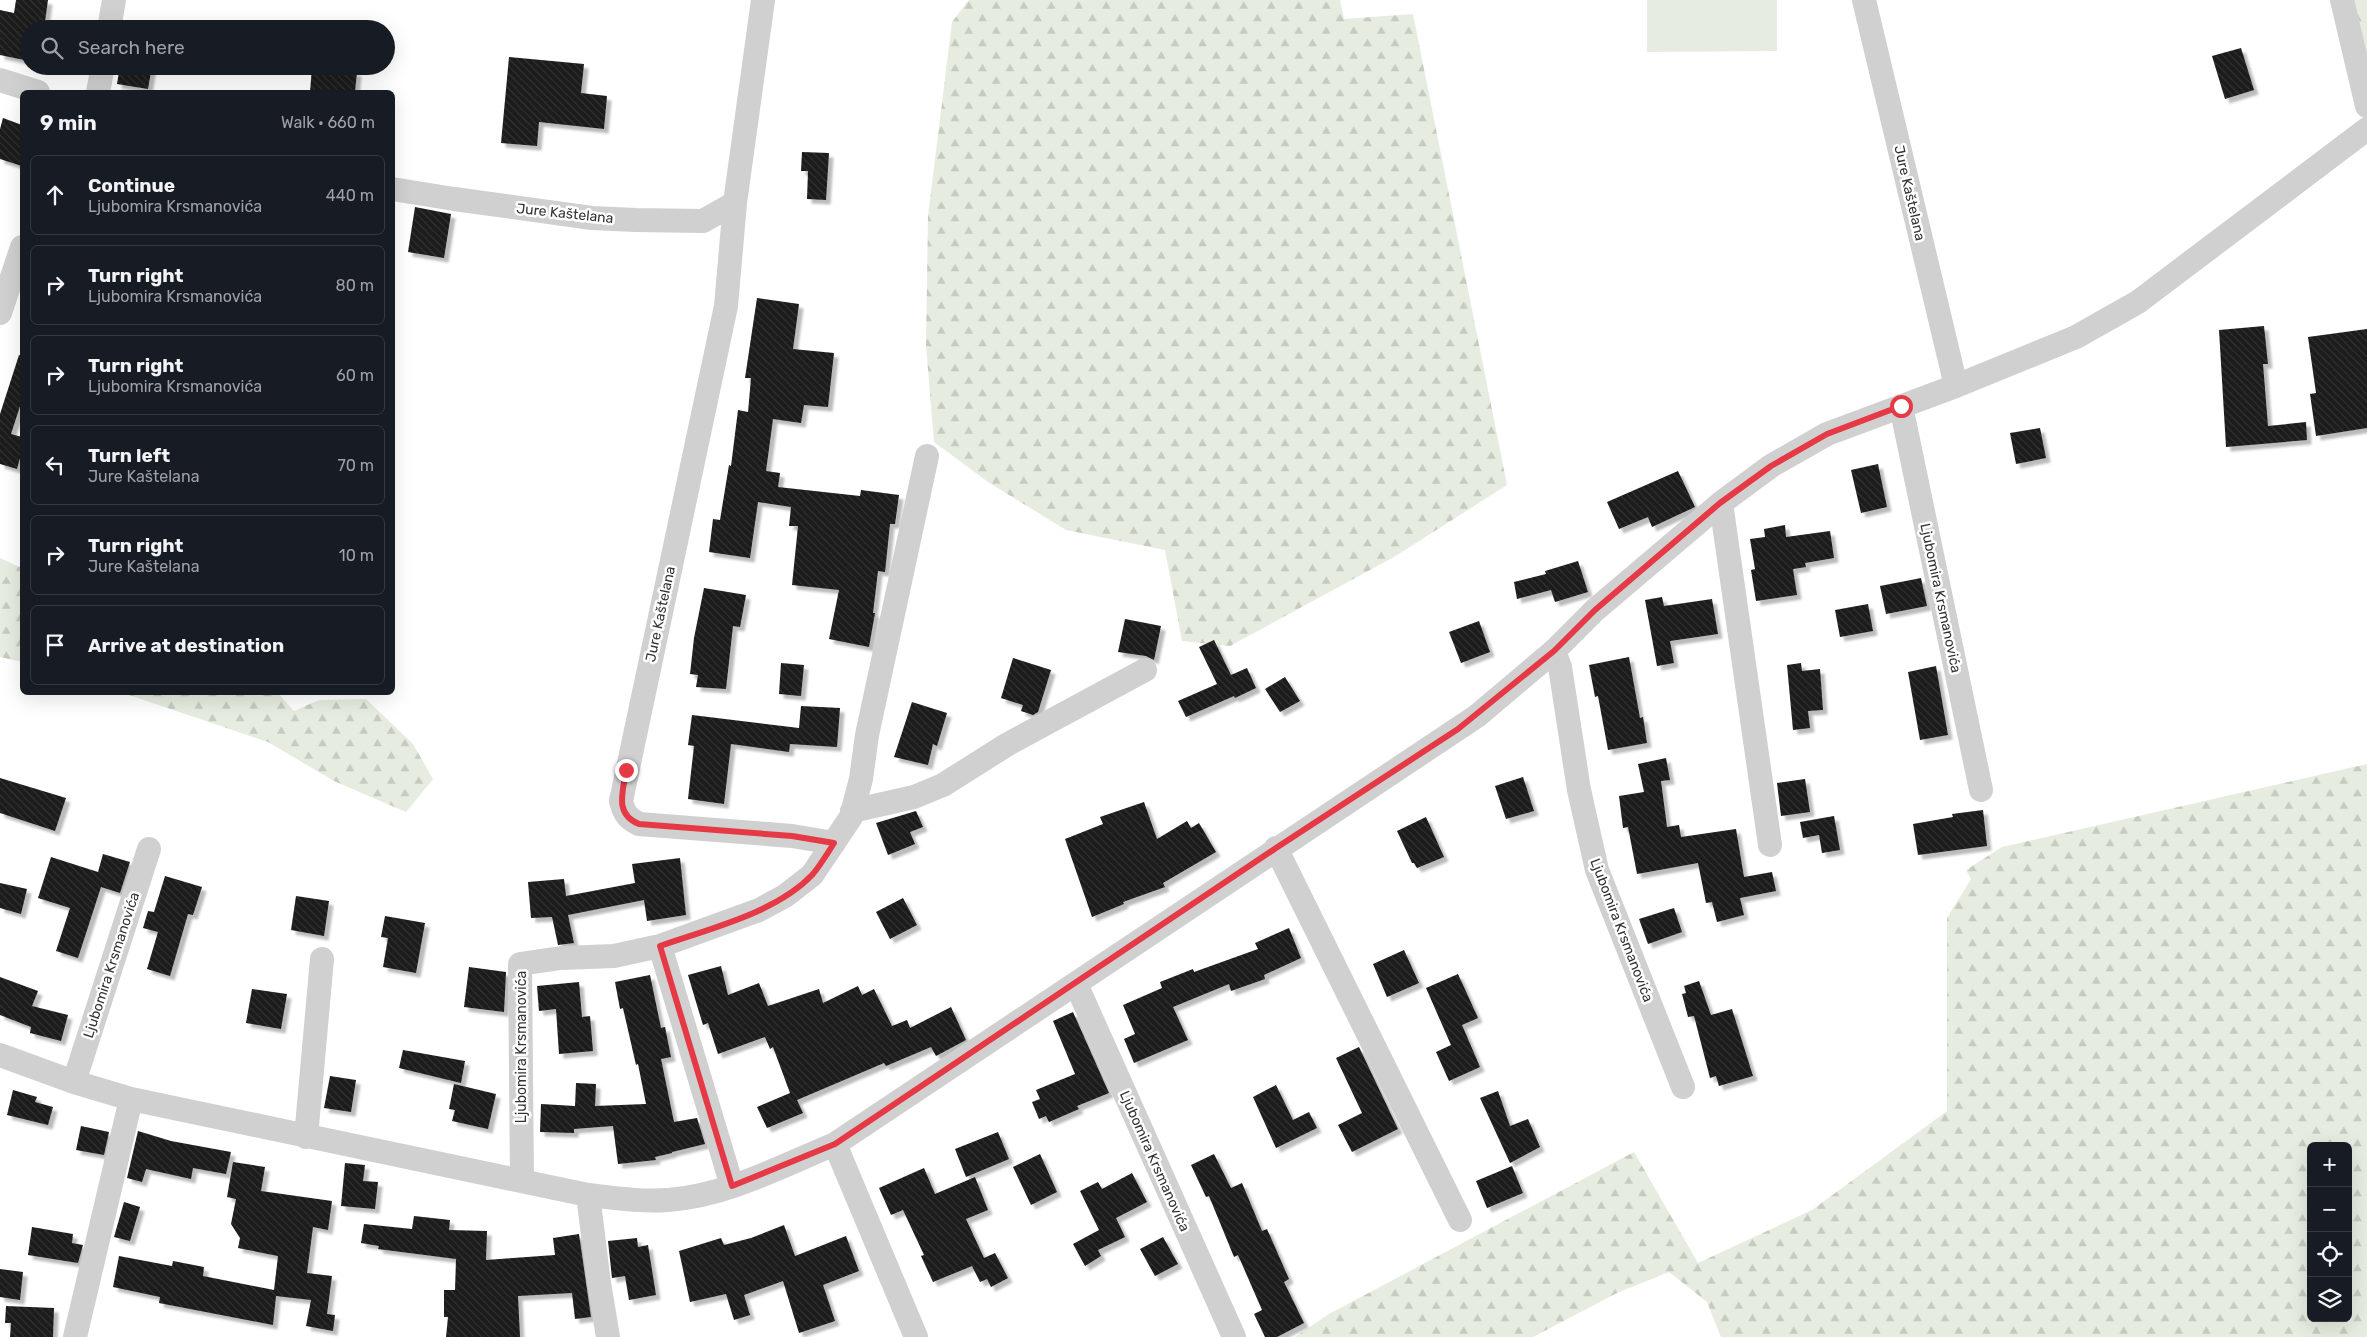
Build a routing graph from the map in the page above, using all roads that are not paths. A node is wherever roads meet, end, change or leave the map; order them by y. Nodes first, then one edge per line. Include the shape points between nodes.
1 (114, 0) edge
2 (763, 0) edge
3 (1864, 0) edge
4 (2342, 0) edge
5 (111, 20) edge
6 (101, 75) edge
7 (0, 80) edge
8 (32, 90) edge
9 (98, 90) edge
10 (2367, 106) edge
11 (2367, 129) edge
12 (395, 189) edge
13 (735, 203) junction
14 (703, 221) junction
15 (732, 244) junction
16 (20, 253) edge
17 (0, 313) edge
18 (1956, 386) junction
19 (1901, 406) junction
20 (927, 456) dead end
21 (1720, 503) junction
22 (1554, 651) junction
23 (1145, 670) dead end
24 (1982, 790) dead end
25 (852, 811) junction
26 (834, 843) junction
27 (1770, 845) dead end
28 (1276, 848) junction
29 (148, 849) dead end
30 (660, 946) junction
31 (322, 959) dead end
32 (1076, 984) junction
33 (0, 1055) edge
34 (74, 1082) junction
35 (1683, 1087) dead end
36 (131, 1099) junction
37 (306, 1137) junction
38 (835, 1144) junction
39 (522, 1181) junction
40 (732, 1186) junction
41 (588, 1195) junction
42 (1460, 1220) dead end
43 (75, 1337) edge
44 (608, 1337) edge
45 (916, 1337) edge
46 (1234, 1337) edge

1 - 5 street
2 - 13 street, Jure Kaštelana
3 - 18 street, Jure Kaštelana
4 - 10 street
6 - 9 street
7 - 8 street
11 - 18 street via 2138,302 2076,337
12 - 14 street, Jure Kaštelana via 592,218
13 - 14 street, Jure Kaštelana
13 - 15 street, Jure Kaštelana
14 - 15 street
15 - 26 street, Jure Kaštelana via 726,306 621,801 630,820 639,824 792,836
16 - 17 street
18 - 19 street
19 - 21 street via 1799,448
19 - 24 street, Ljubomira Krsmanovića
20 - 25 street, Ljubomira Krsmanovića
21 - 22 street via 1595,610
21 - 27 street
22 - 28 street via 1458,729
22 - 35 street, Ljubomira Krsmanovića via 1560,667 1579,790 1597,870
23 - 25 street via 1008,744 943,785 914,797
25 - 26 street, Ljubomira Krsmanovića
26 - 30 street, Ljubomira Krsmanovića via 812,875 785,896 759,910
28 - 32 street
28 - 42 street
29 - 34 street, Ljubomira Krsmanovića
30 - 39 street, Ljubomira Krsmanovića via 614,956 561,958 520,964
30 - 40 street
31 - 37 street
32 - 38 street
32 - 46 street, Ljubomira Krsmanovića
33 - 34 street
34 - 36 street
36 - 37 street
36 - 43 street
37 - 39 street
38 - 40 street
38 - 45 street
39 - 41 street
40 - 41 street via 671,1200 629,1200
41 - 44 street

